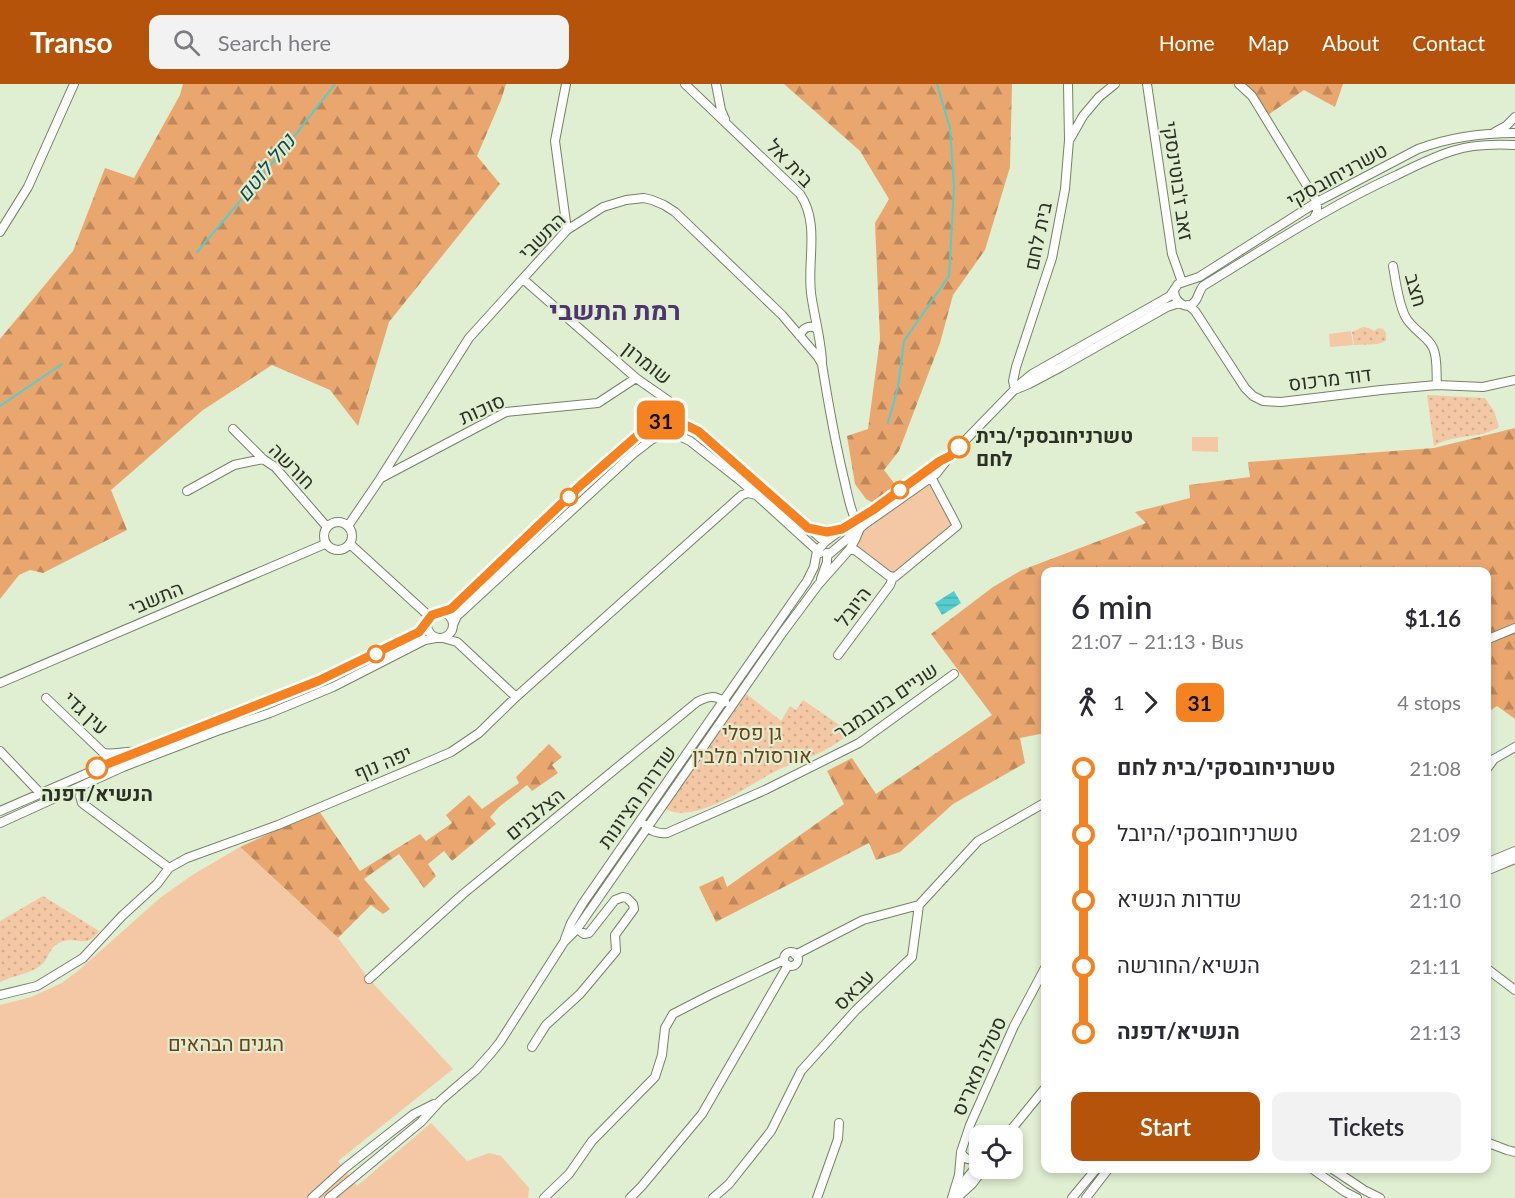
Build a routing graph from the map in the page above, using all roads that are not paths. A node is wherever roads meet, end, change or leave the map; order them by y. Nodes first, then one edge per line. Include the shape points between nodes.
1 (74, 84) edge
2 (566, 84) edge
3 (685, 84) edge
4 (716, 84) edge
5 (1068, 84) edge
6 (1115, 84) edge
7 (1147, 84) edge
8 (1239, 84) edge
9 (1515, 117) edge
10 (727, 123) junction
11 (1493, 133) junction
12 (1515, 133) edge
13 (1069, 140) junction
14 (1515, 145) edge
15 (1317, 202) junction
16 (1314, 218) junction
17 (567, 230) junction
18 (0, 232) edge
19 (1392, 266) dead end
20 (523, 279) junction
21 (1184, 282) junction
22 (1174, 291) junction
23 (1194, 300) junction
24 (1179, 303) junction
25 (817, 329) junction
26 (803, 339) junction
27 (819, 339) junction
28 (822, 364) junction
29 (636, 378) junction
30 (1515, 380) edge
31 (1437, 385) junction
32 (1015, 389) junction
33 (669, 401) dead end
34 (233, 429) dead end
35 (263, 459) junction
36 (928, 475) junction
37 (380, 479) junction
38 (742, 482) junction
39 (187, 491) dead end
40 (742, 495) junction
41 (756, 495) junction
42 (850, 501) junction
43 (873, 510) junction
44 (855, 520) junction
45 (348, 526) junction
46 (327, 527) junction
47 (808, 528) junction
48 (860, 528) junction
49 (842, 529) junction
50 (825, 542) junction
51 (325, 544) junction
52 (350, 544) junction
53 (849, 550) junction
54 (817, 551) junction
55 (827, 556) junction
56 (893, 577) junction
57 (818, 585) junction
58 (442, 612) junction
59 (428, 620) junction
60 (453, 627) junction
61 (1515, 628) edge
62 (439, 638) junction
63 (1491, 638) edge
64 (457, 642) junction
65 (838, 655) dead end
66 (954, 674) dead end
67 (0, 683) edge
68 (516, 697) junction
69 (46, 698) dead end
70 (723, 701) junction
71 (731, 706) junction
72 (1515, 747) edge
73 (0, 751) edge
74 (137, 752) junction
75 (104, 753) junction
76 (1491, 759) edge
77 (113, 762) junction
78 (123, 768) junction
79 (83, 786) junction
80 (40, 794) junction
81 (1041, 805) edge
82 (0, 811) edge
83 (641, 819) junction
84 (0, 823) edge
85 (650, 825) junction
86 (1515, 851) edge
87 (1515, 859) edge
88 (1491, 861) edge
89 (169, 868) junction
90 (1491, 869) edge
91 (919, 905) junction
92 (577, 928) junction
93 (564, 942) junction
94 (786, 963) junction
95 (1491, 972) edge
96 (1041, 975) edge
97 (369, 979) dead end
98 (1515, 990) edge
99 (0, 995) edge
100 (532, 1047) dead end
101 (1041, 1093) edge
102 (440, 1101) junction
103 (839, 1123) dead end
104 (1015, 1125) edge
105 (1491, 1144) edge
106 (1515, 1152) edge
107 (960, 1155) junction
108 (969, 1160) edge
109 (969, 1168) edge
110 (1093, 1173) edge
111 (1105, 1173) edge
112 (1318, 1173) edge
113 (1338, 1173) edge
114 (971, 1179) edge
115 (312, 1198) edge
116 (329, 1198) edge
117 (544, 1198) edge
118 (630, 1198) edge
119 (713, 1198) edge
120 (817, 1198) edge
121 (954, 1198) edge
122 (1072, 1198) edge
123 (1086, 1198) edge
124 (1357, 1198) edge
125 (1380, 1198) edge

1 - 18 street via 28,187
2 - 17 street via 555,141
3 - 10 street, בית אל
4 - 10 street
5 - 13 street, בית לחם
6 - 13 street via 1099,96
7 - 21 street, זאב ז'בוטינסקי via 1172,254
8 - 15 street via 1252,96
9 - 11 street
10 - 25 street, בית אל via 800,194 807,206 812,229 810,279
11 - 12 street, טשרניחובסקי
11 - 15 street, טשרניחובסקי via 1464,136 1418,149
13 - 32 street, בית לחם via 1065,189 1052,258 1016,367
14 - 16 street, טשרניחובסקי via 1452,151 1364,190
15 - 16 street
15 - 21 street, טשרניחובסקי via 1199,277
16 - 23 street, טשרניחובסקי via 1203,286
17 - 20 street, התשבי
17 - 26 street, התשבי via 603,207 626,200 644,198 664,205
19 - 31 street, חצב via 1405,315 1434,348
20 - 29 street, שומרון
20 - 37 street, התשבי via 469,338
21 - 22 street
21 - 23 street via 1193,284 1197,290
22 - 24 street
22 - 32 street via 1025,378
23 - 24 street
23 - 31 street, דוד מרכוס via 1195,311 1245,388 1263,401
24 - 32 street
25 - 26 street via 802,331
25 - 27 street, בית אל
26 - 27 street
26 - 28 street, התשבי
27 - 28 street, בית אל
28 - 42 street, התשבי
29 - 33 street, שומרון
29 - 37 street, סוכות via 598,403 506,412
30 - 31 street, דוד מרכוס via 1484,387
32 - 36 street via 941,469
34 - 35 street, חורשה
35 - 39 street via 234,465
35 - 46 street, חורשה via 275,467
36 - 43 street
36 - 48 street
36 - 56 street via 957,526
37 - 45 street, התשבי
38 - 40 street
38 - 41 street
38 - 60 street via 684,437 657,437 633,454 457,616
40 - 41 street
40 - 68 street, יפה נוף
41 - 54 street
42 - 43 street via 858,508
42 - 44 street, התשבי
43 - 44 street
44 - 48 street, התשבי
44 - 49 street
45 - 46 street via 339,522
45 - 52 street via 352,533
46 - 51 street via 323,535
47 - 49 street via 827,532
47 - 50 street
47 - 58 street via 698,431 675,420 654,421 451,609
48 - 53 street
48 - 55 street
49 - 50 street
50 - 54 street
50 - 55 street
51 - 52 street via 337,551
51 - 67 street, התשבי
52 - 59 street
53 - 56 street via 855,550
53 - 57 street
54 - 55 street
54 - 70 street, שדרות הציונות via 807,581
55 - 57 street
56 - 65 street, היובל
57 - 71 street, שדרות הציונות
58 - 59 street
58 - 60 street via 450,617
59 - 62 street via 430,633
59 - 74 street via 419,632 318,681
60 - 62 street via 449,635
60 - 64 street
61 - 63 street
62 - 64 street
62 - 78 street via 425,640 270,713
64 - 68 street
66 - 85 street, שניים בנובמבר via 859,743 765,790 673,831
68 - 89 street, יפה נוף via 479,733 451,752
69 - 75 street, עין גדי
70 - 71 street
70 - 83 street, שדרות הציונות
70 - 97 street, הצלבנים via 711,696 697,702 463,894
71 - 85 street, שדרות הציונות
72 - 76 street
73 - 80 street
74 - 75 street, עין גדי
74 - 77 street
75 - 77 street, עין גדי
77 - 78 street, עין גדי
77 - 80 street
78 - 79 street
79 - 84 street
79 - 89 street via 82,802
80 - 82 street
81 - 91 street via 978,841
83 - 85 street
83 - 93 street, שדרות הציונות via 583,903
85 - 92 street, שדרות הציונות
86 - 88 street
87 - 90 street
89 - 99 street, יפה נוף via 83,958 37,986
91 - 94 street via 863,920 795,955 789,953
91 - 119 street, עבאס via 912,957 856,1010 801,1071 771,1131
92 - 93 street, שדרות הציונות
92 - 100 street via 589,933 619,897 633,904 634,909 615,935 616,951 580,994 546,1025
93 - 102 street, שדרות הציונות via 492,1052
94 - 117 street via 673,1014 665,1028 655,1077 592,1141 569,1174
94 - 118 street via 702,1114
95 - 98 street
96 - 107 street, סטלה מאריס via 1014,1026
101 - 104 street
102 - 115 street, שדרות הציונות via 414,1114
102 - 116 street, שדרות הציונות via 421,1122
103 - 120 street via 838,1139
105 - 106 street
107 - 108 street
107 - 109 street
107 - 121 street, סטלה מאריס
110 - 122 street
111 - 123 street
112 - 124 street
113 - 125 street
114 - 121 street

